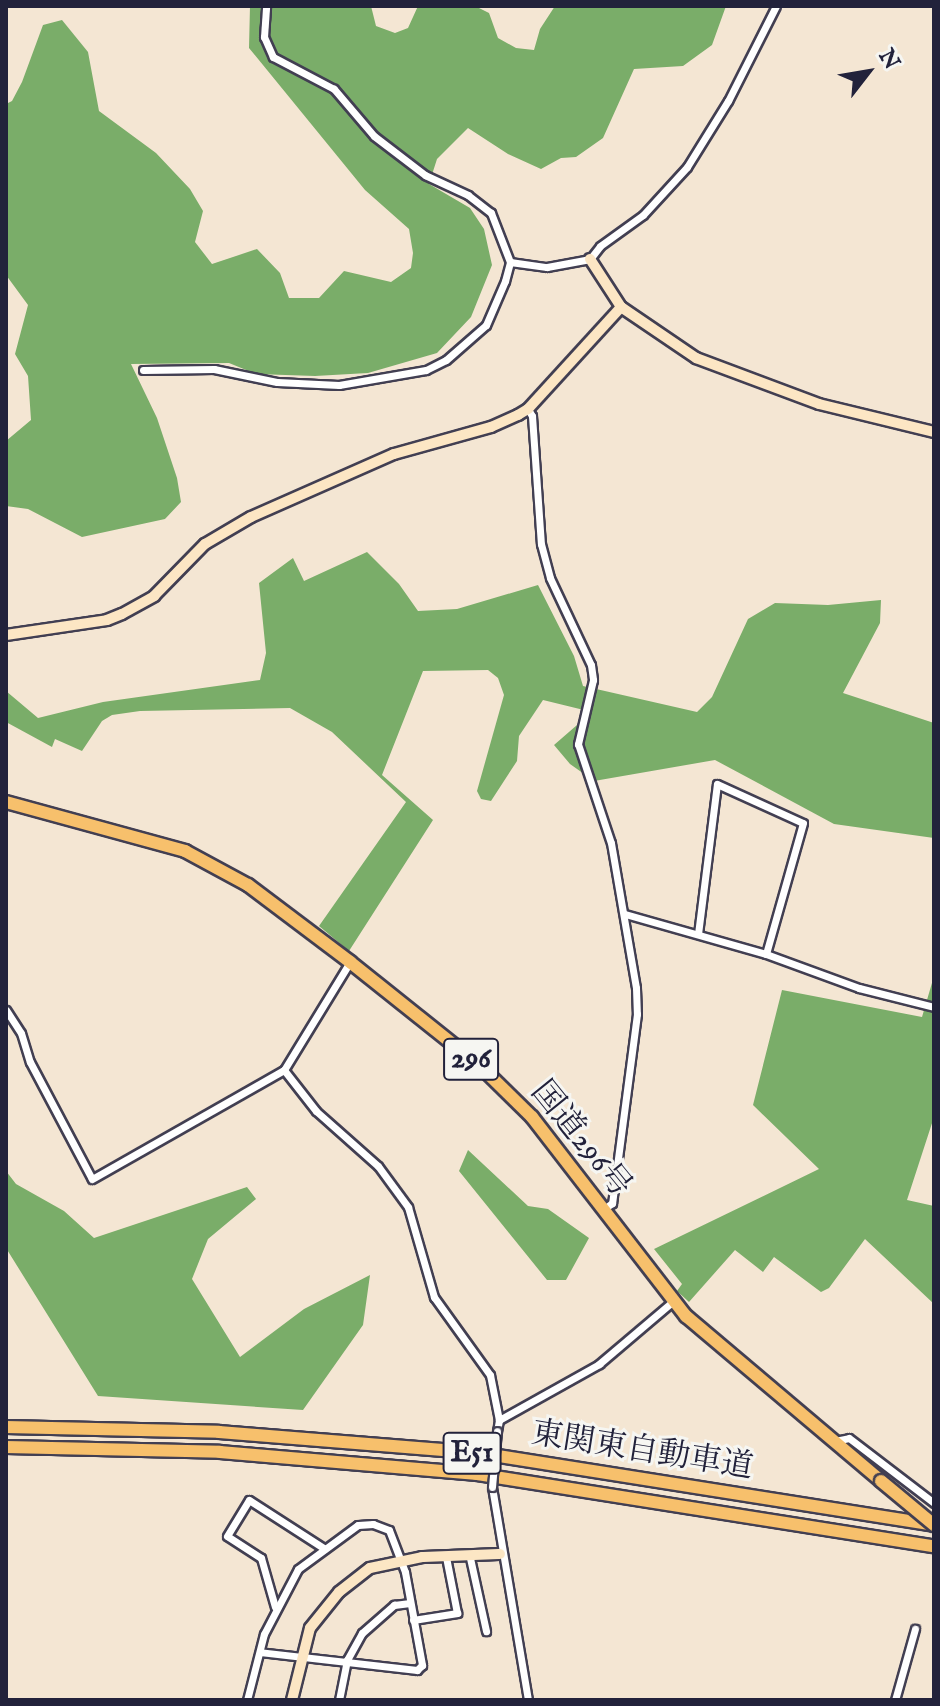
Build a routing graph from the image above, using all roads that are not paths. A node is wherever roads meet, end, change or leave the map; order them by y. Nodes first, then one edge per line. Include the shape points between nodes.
1 (266, 6) edge
2 (776, 6) edge
3 (590, 259) junction
4 (510, 262) junction
5 (621, 307) junction
6 (143, 370) dead end
7 (528, 409) junction
8 (934, 432) edge
9 (6, 635) edge
10 (6, 802) edge
11 (625, 914) junction
12 (698, 934) junction
13 (766, 954) junction
14 (350, 962) junction
15 (934, 1007) edge
16 (6, 1010) edge
17 (284, 1070) junction
18 (604, 1209) junction
19 (672, 1302) junction
20 (499, 1420) junction
21 (6, 1427) edge
22 (835, 1441) junction
23 (9, 1447) edge
24 (934, 1503) edge
25 (934, 1525) edge
26 (934, 1546) edge
27 (325, 1549) junction
28 (500, 1554) junction
29 (446, 1557) junction
30 (470, 1558) junction
31 (402, 1560) junction
32 (410, 1603) junction
33 (275, 1607) junction
34 (413, 1620) junction
35 (915, 1629) dead end
36 (486, 1631) dead end
37 (260, 1652) junction
38 (301, 1656) junction
39 (347, 1660) junction
40 (247, 1700) edge
41 (292, 1700) edge
42 (339, 1700) edge
43 (528, 1700) edge
44 (895, 1700) edge

1 - 4 street via 264,37 273,57 334,89 374,136 425,175 482,205 499,228
2 - 3 street via 687,167 643,215
3 - 4 street via 547,267
3 - 5 street
4 - 6 street via 486,325 426,370 339,385 277,382 214,369
5 - 7 street
5 - 8 street via 673,345 720,368 819,404
7 - 9 street via 491,427 394,454 251,517 205,544 154,596 122,614
7 - 11 street via 541,544 550,578 591,665 593,680 578,744 600,803
10 - 14 highway, 国道296号 / 296 via 185,851 248,885
11 - 12 street
11 - 18 street via 637,1014 612,1203
12 - 13 street
12 - 13 street via 717,784 803,823
13 - 15 street via 859,988
14 - 17 street
14 - 18 highway, 国道296号 / 296 via 507,1092 554,1142
16 - 17 street via 92,1179
17 - 20 street via 316,1111 378,1166 408,1207 434,1297 485,1363
18 - 19 highway, 国道296号 / 296
19 - 20 street via 599,1364
19 - 22 highway, 国道296号 / 296
20 - 28 street, bridge via 492,1487
21 - 25 highway, 東関東自動車道 / E51 via 234,1433 480,1453
22 - 24 street via 849,1438
22 - 25 highway, 国道296号 / 296, bridge
23 - 26 highway, 東関東自動車道 / E51 via 220,1452 477,1474
27 - 31 street via 358,1525 373,1524 389,1530
27 - 33 street via 298,1569
27 - 33 street via 249,1500 227,1536 261,1558
28 - 30 street
28 - 43 street
29 - 30 street
29 - 31 street
29 - 34 street via 457,1613
30 - 36 street
31 - 32 street
31 - 38 street via 370,1568 339,1592 310,1628
32 - 34 street
32 - 39 street via 379,1615
33 - 37 street
34 - 39 street via 422,1665 417,1670
35 - 44 street
37 - 38 street
37 - 40 street
38 - 39 street
38 - 41 street
39 - 42 street

